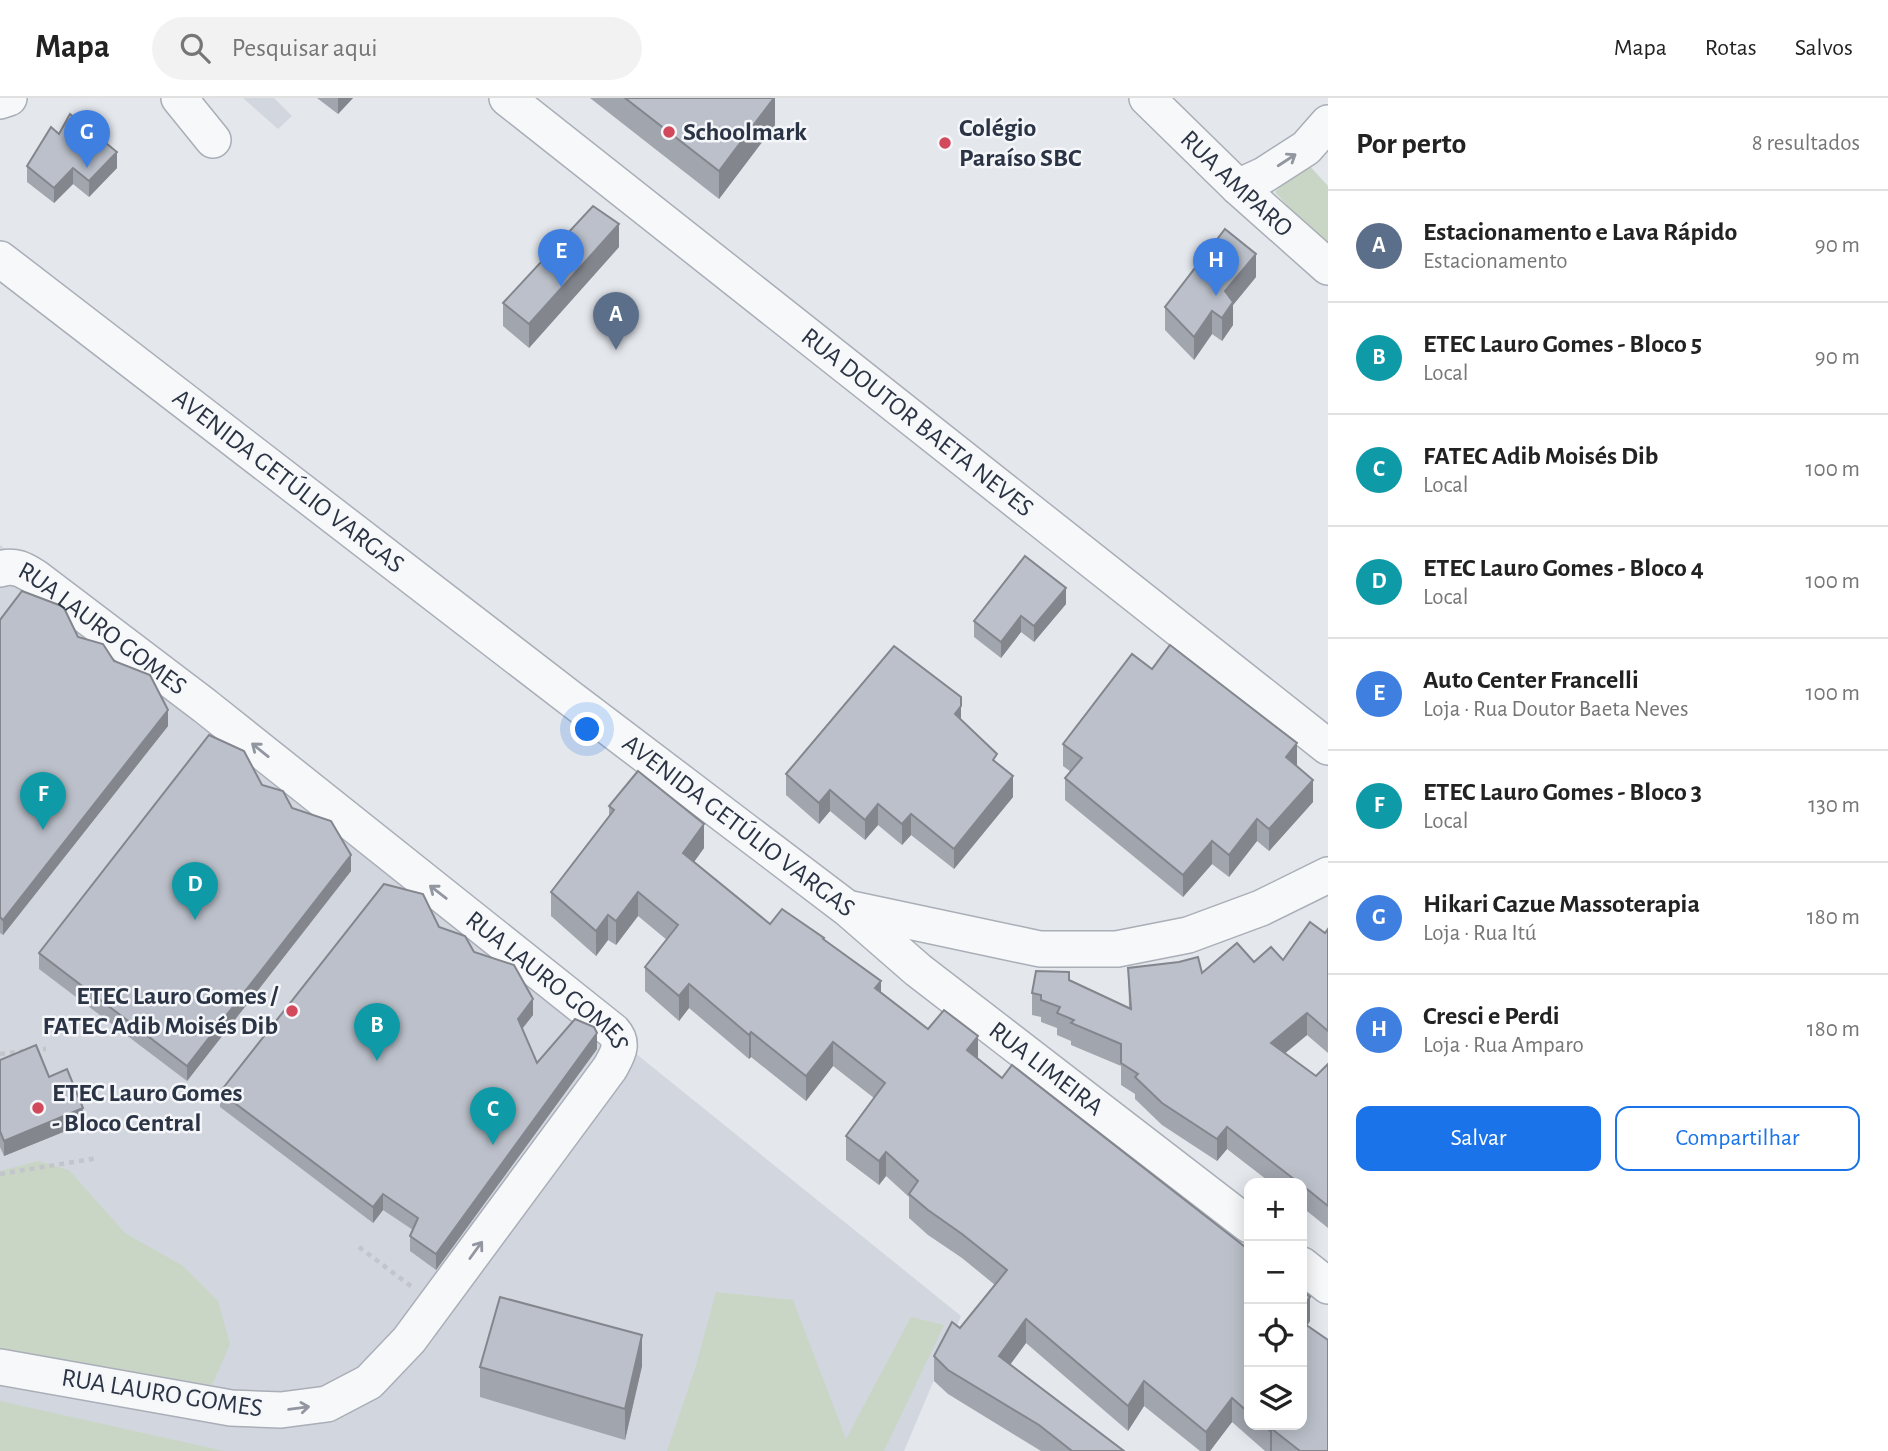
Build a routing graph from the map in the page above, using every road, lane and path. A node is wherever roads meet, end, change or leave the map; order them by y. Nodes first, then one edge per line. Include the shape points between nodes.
1 (9, 98) edge
2 (179, 98) edge
3 (507, 98) edge
4 (1147, 98) edge
5 (0, 102) edge
6 (1328, 124) edge
7 (213, 140) dead end
8 (1238, 187) junction
9 (0, 259) edge
10 (1328, 267) edge
11 (0, 569) edge
12 (1328, 747) edge
13 (1328, 875) edge
14 (848, 909) junction
15 (46, 1049) dead end
16 (0, 1054) edge
17 (97, 1158) dead end
18 (0, 1174) edge
19 (1244, 1221) edge
20 (359, 1247) dead end
21 (1307, 1269) edge
22 (1328, 1286) edge
23 (435, 1305) junction
24 (0, 1367) edge

1 - 5 street
2 - 7 street
3 - 12 street, RUA DOUTOR BAETA NEVES
4 - 8 street, RUA AMPARO
8 -> 6 street via 1306,148
8 - 10 street, RUA AMPARO
9 - 14 street, AVENIDA GETÚLIO VARGAS
23 -> 11 street, RUA LAURO GOMES via 610,1068 620,1045 617,1035 131,649 35,577 20,568
13 - 14 street, AVENIDA GETÚLIO VARGAS via 1261,908 1188,935 1117,949 1040,949
14 - 19 street, RUA LIMEIRA via 918,970
15 - 16 path
17 - 18 path
20 - 23 path
21 - 22 street
24 -> 23 street, RUA LAURO GOMES via 231,1408 281,1410 327,1404 369,1382

